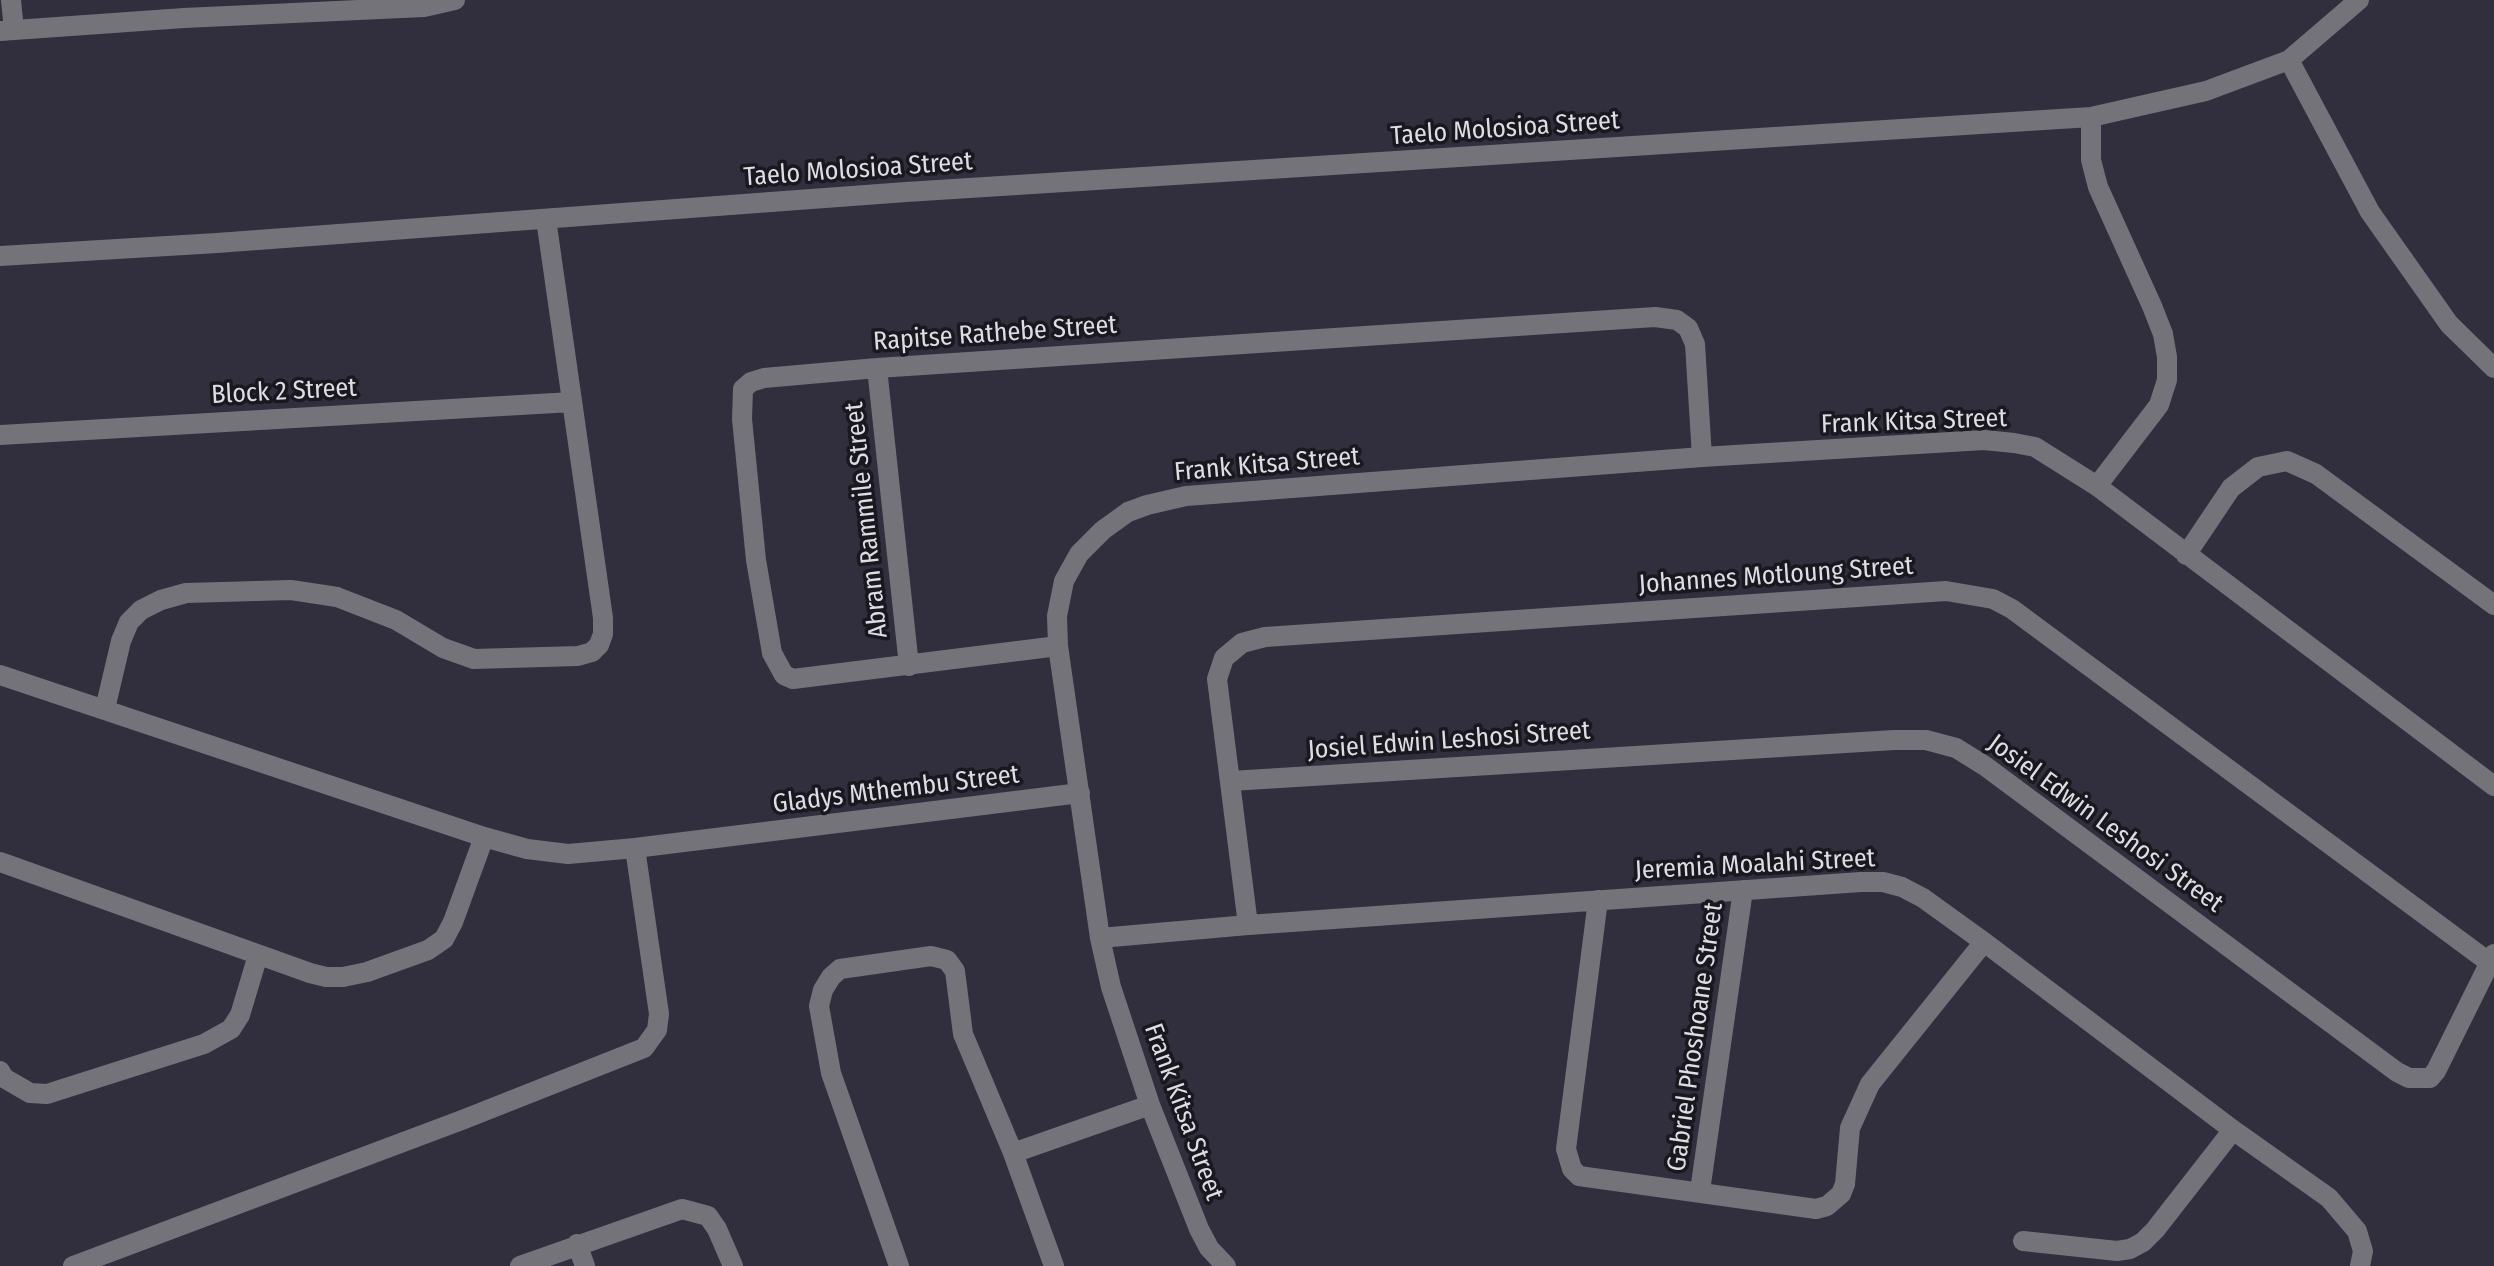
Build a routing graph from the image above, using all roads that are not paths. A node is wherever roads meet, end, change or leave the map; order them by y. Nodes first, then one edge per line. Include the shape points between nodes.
1 (11, 0) edge
2 (455, 0) edge
3 (2359, 0) edge
4 (183, 9) edge
5 (7, 31) edge
6 (2289, 60) junction
7 (2091, 117) junction
8 (546, 219) junction
9 (0, 256) edge
10 (877, 368) junction
11 (2494, 368) edge
12 (572, 402) junction
13 (0, 435) edge
14 (1702, 457) junction
15 (2097, 486) junction
16 (2186, 555) junction
17 (2494, 605) edge
18 (1058, 646) junction
19 (909, 666) junction
20 (0, 675) edge
21 (105, 709) junction
22 (1231, 781) junction
23 (2494, 786) edge
24 (1080, 793) junction
25 (484, 837) junction
26 (635, 848) junction
27 (0, 862) edge
28 (1743, 890) junction
29 (1598, 900) junction
30 (1248, 925) junction
31 (1100, 938) junction
32 (1984, 942) junction
33 (258, 955) junction
34 (2492, 958) edge
35 (0, 1071) edge
36 (1150, 1105) junction
37 (2233, 1130) junction
38 (1013, 1153) junction
39 (1700, 1191) junction
40 (2023, 1241) dead end
41 (577, 1244) junction
42 (73, 1266) edge
43 (520, 1266) edge
44 (585, 1266) edge
45 (733, 1266) edge
46 (899, 1266) edge
47 (1054, 1266) edge
48 (1226, 1266) edge
49 (2360, 1266) edge

1 - 5 street
2 - 4 street via 424,7
3 - 6 street, Taelo Molosioa Street
4 - 5 street
6 - 7 street, Taelo Molosioa Street via 2206,91
6 - 11 street via 2370,212 2449,324
7 - 8 street, Taelo Molosioa Street
7 - 15 street via 2091,160 2098,187 2152,306 2167,357 2159,405
8 - 9 street, Taelo Molosioa Street
8 - 12 street
10 - 14 street, Rapitse Rathebe Street via 1655,317 1677,320 1695,344
10 - 19 street, Abram Rammile Street
10 - 19 street, Rapitse Rathebe Street via 764,378 743,389 756,560 772,653 784,675 793,679
12 - 13 street, Block 2 Street
12 - 21 street via 603,618 603,634 592,652 474,659 337,597 291,590 186,593 141,610 129,622
14 - 15 street, Frank Kitsa Street via 1984,440 2035,447
14 - 18 street, Frank Kitsa Street via 1167,499 1128,512 1079,554 1064,581
15 - 16 street, Frank Kitsa Street
16 - 17 street via 2231,488 2258,467 2287,461 2316,474
16 - 23 street, Frank Kitsa Street
18 - 19 street, Rapitse Rathebe Street
18 - 24 street, Frank Kitsa Street
20 - 21 street, Gladys Mthembu Street
21 - 25 street, Gladys Mthembu Street
22 - 30 street, Johannes Motloung Street
22 - 34 street, Josiel Edwin Leshosi Street via 1926,740 1956,748 1985,766 2409,1078 2430,1078 2436,1071
22 - 34 street, Johannes Motloung Street via 1218,668 1232,649 1265,637 1968,593 2012,609
24 - 26 street, Gladys Mthembu Street
24 - 31 street, Frank Kitsa Street
25 - 26 street, Gladys Mthembu Street via 568,854
25 - 33 street via 453,922 444,939 428,950 343,977 326,977
26 - 42 street via 659,1014 657,1030 644,1048
27 - 33 street
28 - 29 street, Jeremia Moalahi Street
28 - 32 street, Jeremia Moalahi Street via 1883,882 1923,898
28 - 39 street, Gabriel Phoshoane Street
29 - 30 street, Jeremia Moalahi Street
29 - 39 street via 1566,1149 1572,1169 1579,1176
30 - 31 street, Jeremia Moalahi Street
31 - 36 street, Frank Kitsa Street
32 - 37 street, Jeremia Moalahi Street
32 - 39 street via 1870,1084 1850,1128 1845,1184 1835,1200 1816,1209
33 - 35 street via 240,1015 231,1029 204,1044 47,1094 30,1093
36 - 38 street
36 - 48 street, Frank Kitsa Street via 1199,1229
37 - 40 street via 2155,1230 2130,1249
37 - 49 street, Jeremia Moalahi Street via 2345,1213 2363,1251
38 - 46 street via 963,1034 955,971 947,960 931,956 840,969 831,977 819,1006 831,1073
38 - 47 street
41 - 43 street
41 - 44 street
41 - 45 street via 669,1211 694,1210 708,1216

